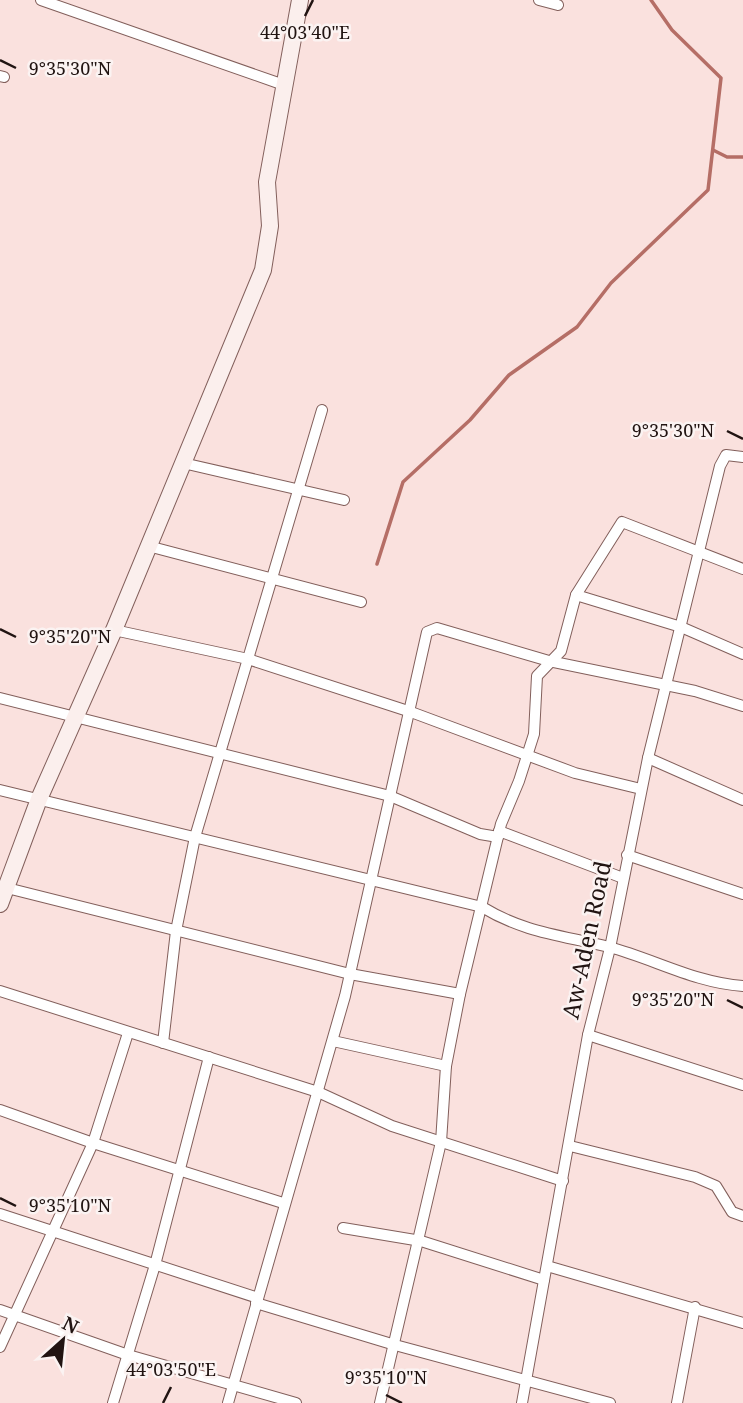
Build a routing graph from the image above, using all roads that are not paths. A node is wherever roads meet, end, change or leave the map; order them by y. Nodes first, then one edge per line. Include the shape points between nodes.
1 (41, 0) edge
2 (300, 0) edge
3 (539, 0) edge
4 (558, 5) dead end
5 (284, 85) junction
6 (322, 410) dead end
7 (743, 457) edge
8 (183, 463) junction
9 (296, 488) junction
10 (344, 500) dead end
11 (148, 547) junction
12 (699, 550) junction
13 (743, 569) edge
14 (270, 578) junction
15 (576, 595) junction
16 (361, 602) dead end
17 (681, 627) junction
18 (114, 630) junction
19 (743, 654) edge
20 (248, 659) junction
21 (549, 661) junction
22 (666, 686) junction
23 (0, 698) edge
24 (743, 706) edge
25 (411, 712) junction
26 (76, 717) junction
27 (222, 751) junction
28 (527, 757) junction
29 (648, 758) junction
30 (641, 789) junction
31 (0, 790) edge
32 (390, 796) junction
33 (39, 799) junction
34 (743, 800) edge
35 (499, 834) junction
36 (195, 837) junction
37 (627, 855) junction
38 (623, 878) junction
39 (369, 880) junction
40 (3, 887) edge
41 (743, 894) edge
42 (0, 905) edge
43 (482, 907) junction
44 (176, 931) junction
45 (610, 948) junction
46 (350, 974) junction
47 (743, 986) edge
48 (0, 991) edge
49 (460, 994) junction
50 (128, 1032) junction
51 (588, 1035) junction
52 (332, 1041) junction
53 (163, 1043) junction
54 (209, 1057) junction
55 (446, 1066) junction
56 (743, 1084) edge
57 (318, 1092) junction
58 (0, 1110) edge
59 (441, 1142) junction
60 (93, 1143) junction
61 (570, 1146) junction
62 (180, 1170) junction
63 (564, 1181) junction
64 (283, 1203) junction
65 (0, 1214) edge
66 (743, 1216) edge
67 (343, 1228) dead end
68 (51, 1233) junction
69 (421, 1241) junction
70 (156, 1265) junction
71 (547, 1266) junction
72 (544, 1280) junction
73 (257, 1301) junction
74 (695, 1307) junction
75 (0, 1310) edge
76 (13, 1315) junction
77 (743, 1323) edge
78 (395, 1345) junction
79 (0, 1347) edge
80 (128, 1355) junction
81 (527, 1379) junction
82 (233, 1384) junction
83 (113, 1403) edge
84 (228, 1403) edge
85 (296, 1403) edge
86 (380, 1403) edge
87 (522, 1403) edge
88 (610, 1403) edge
89 (677, 1403) edge

1 - 5 street
2 - 5 street
3 - 4 street
5 - 8 street via 267,182 270,226 263,270
6 - 9 street
7 - 12 street, Aw-Aden Road via 726,456 720,466
8 - 9 street
8 - 11 street
9 - 10 street
9 - 14 street
11 - 14 street
11 - 18 street
12 - 13 street
12 - 15 street via 622,522
12 - 17 street, Aw-Aden Road
14 - 16 street
14 - 20 street
15 - 17 street
15 - 21 street via 561,652
17 - 19 street
17 - 22 street, Aw-Aden Road
18 - 20 street
18 - 26 street
20 - 25 street
20 - 27 street
21 - 22 street
21 - 25 street via 437,628 427,632
21 - 28 street via 537,676 536,720
22 - 24 street
22 - 29 street, Aw-Aden Road
23 - 26 street
25 - 28 street
25 - 32 street
26 - 27 street
26 - 33 street
27 - 32 street
27 - 36 street
28 - 30 street
28 - 35 street
29 - 30 street, Aw-Aden Road
29 - 34 street
30 - 37 street, Aw-Aden Road
31 - 33 street
32 - 35 street via 480,834
32 - 39 street
33 - 36 street
33 - 40 street
35 - 38 street
35 - 43 street
36 - 39 street
36 - 44 street
37 - 38 street, Aw-Aden Road
37 - 41 street
38 - 45 street, Aw-Aden Road
39 - 43 street
39 - 46 street
40 - 42 street
40 - 44 street
43 - 45 street via 511,925
43 - 49 street
44 - 46 street
44 - 53 street
45 - 47 street via 719,984
45 - 51 street, Aw-Aden Road
46 - 49 street
46 - 52 street
48 - 50 street
49 - 55 street
50 - 53 street
50 - 60 street
51 - 56 street
51 - 61 street, Aw-Aden Road
52 - 55 street
52 - 57 street
53 - 54 street
54 - 57 street
54 - 62 street
55 - 59 street
57 - 59 street via 392,1126
57 - 64 street
58 - 60 street
59 - 63 street
59 - 69 street
60 - 62 street
60 - 68 street
61 - 63 street, Aw-Aden Road
61 - 66 street via 695,1177 716,1186 732,1212
62 - 64 street
62 - 70 street
63 - 71 street, Aw-Aden Road
64 - 73 street
65 - 68 street
67 - 69 street
68 - 70 street
68 - 76 street
69 - 72 street
69 - 78 street
70 - 73 street
70 - 80 street
71 - 72 street, Aw-Aden Road
71 - 74 street
72 - 81 street, Aw-Aden Road
73 - 78 street
73 - 82 street
74 - 77 street
74 - 89 street
75 - 76 street
76 - 79 street
76 - 80 street
78 - 81 street
78 - 86 street
80 - 82 street
80 - 83 street
81 - 87 street, Aw-Aden Road
81 - 88 street
82 - 84 street
82 - 85 street

